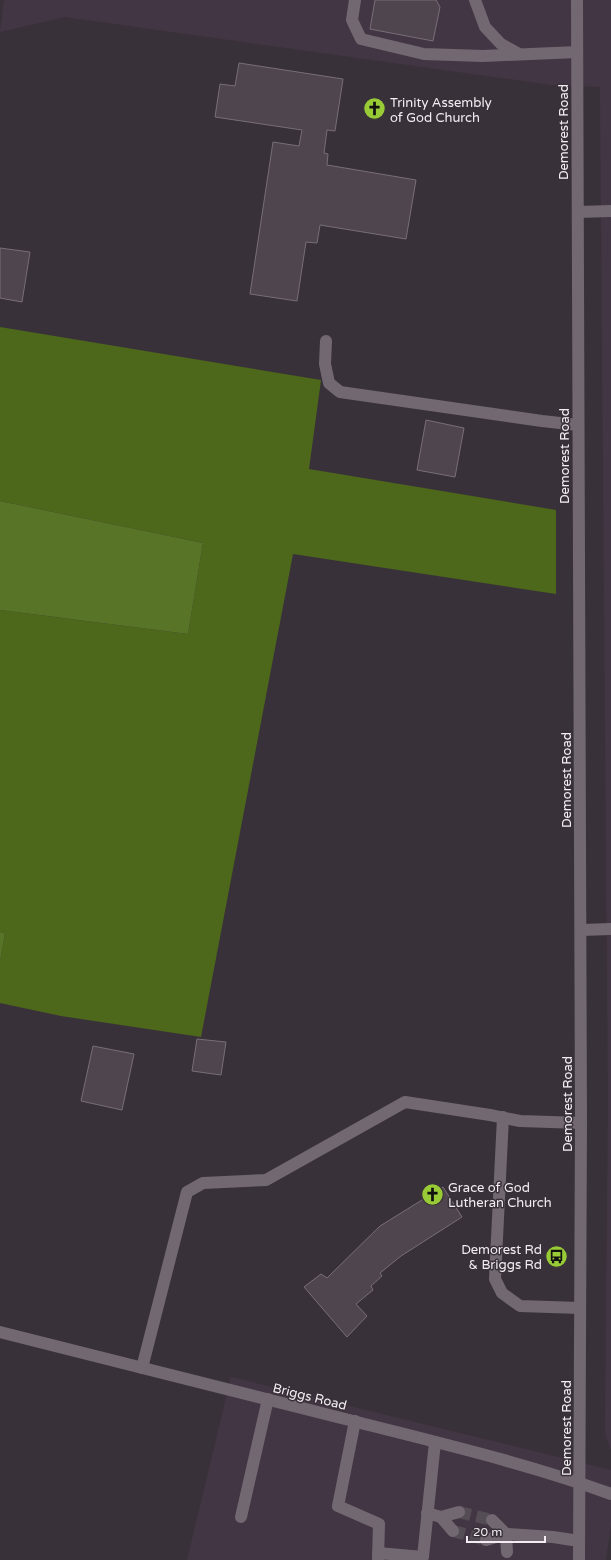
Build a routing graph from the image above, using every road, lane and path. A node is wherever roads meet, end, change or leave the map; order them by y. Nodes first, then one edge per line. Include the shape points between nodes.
1 (355, 0) edge
2 (475, 0) edge
3 (577, 0) edge
4 (577, 52) junction
5 (519, 54) junction
6 (611, 211) edge
7 (578, 212) junction
8 (326, 341) dead end
9 (578, 425) junction
10 (611, 929) edge
11 (581, 930) junction
12 (503, 1117) junction
13 (581, 1123) junction
14 (580, 1308) junction
15 (0, 1332) edge
16 (142, 1368) junction
17 (268, 1399) junction
18 (354, 1421) junction
19 (435, 1442) junction
20 (580, 1483) junction
21 (611, 1494) edge
22 (459, 1512) tunnel mouth
23 (427, 1513) junction
24 (241, 1517) dead end
25 (441, 1517) junction
26 (492, 1520) tunnel mouth
27 (453, 1531) tunnel mouth
28 (506, 1534) junction
29 (486, 1540) tunnel mouth
30 (579, 1541) junction
31 (378, 1556) edge
32 (507, 1557) edge
33 (423, 1558) edge
34 (579, 1560) edge

1 - 5 street via 352,20 361,39 424,54
2 - 5 street via 485,27 501,44
3 - 4 street, Demorest Road
4 - 5 street
4 - 7 street, Demorest Road
6 - 7 street
7 - 9 street, Demorest Road
8 - 9 street via 325,364 329,383 340,392
9 - 11 street, Demorest Road
10 - 11 street
11 - 13 street, Demorest Road
12 - 13 street via 520,1121
12 - 14 street via 495,1279 502,1293 520,1306
12 - 16 street via 406,1102 266,1180 203,1183 187,1192
13 - 14 street, Demorest Road
14 - 20 street, Demorest Road
15 - 16 street, Briggs Road
16 - 17 street, Briggs Road
17 - 18 street, Briggs Road
17 - 24 street
18 - 19 street, Briggs Road
18 - 31 street via 338,1506 379,1524
19 - 20 street, Briggs Road
19 - 23 street
20 - 21 street, Briggs Road
20 - 30 street, Demorest Road
22 - 25 street
23 - 25 street
23 - 33 street
25 - 27 street
26 - 28 street
28 - 29 street
28 - 30 street
28 - 32 street
30 - 34 street, Demorest Road
31 - 33 street

